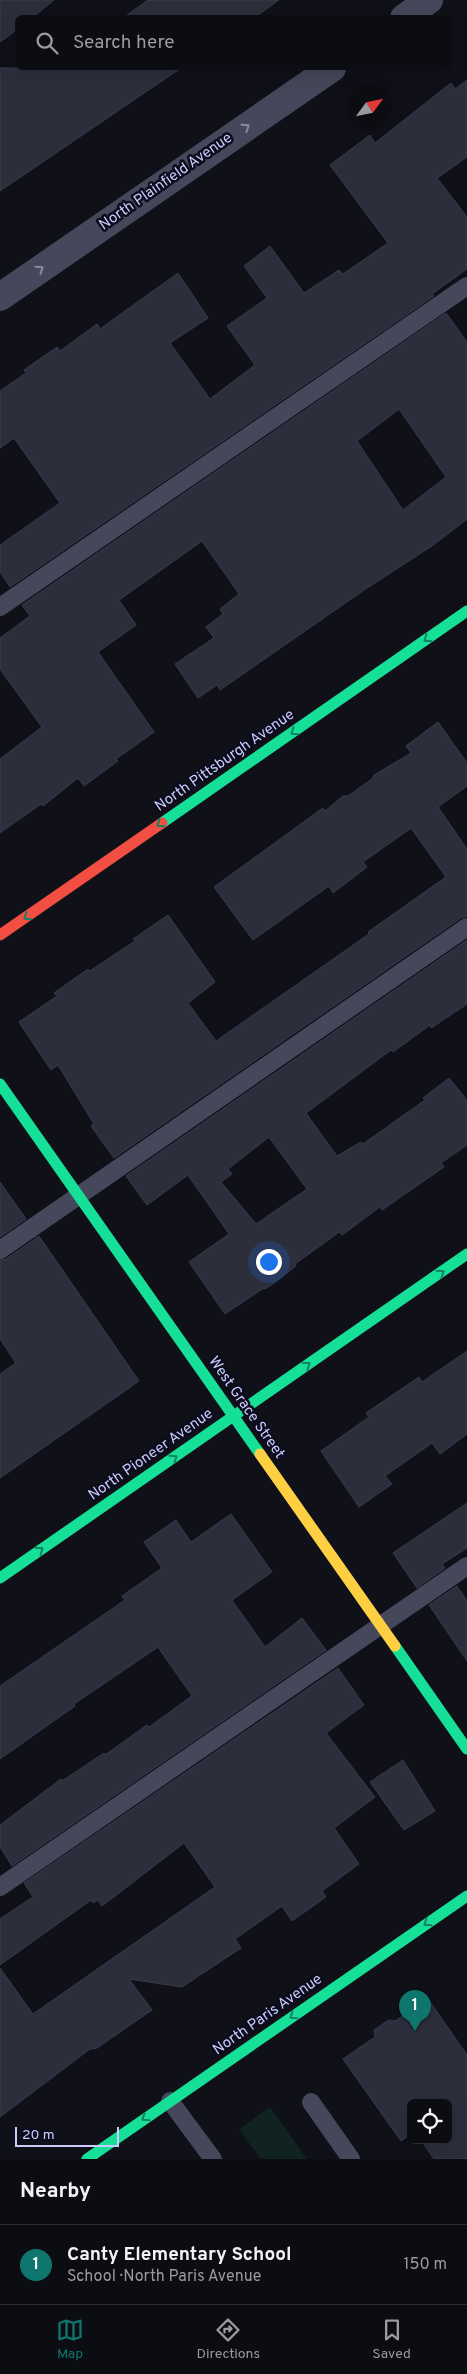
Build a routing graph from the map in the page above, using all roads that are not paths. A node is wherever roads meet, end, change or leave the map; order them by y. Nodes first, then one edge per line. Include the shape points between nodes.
1 (429, 0) edge
2 (408, 15) edge
3 (329, 70) edge
4 (467, 286) edge
5 (0, 297) edge
6 (0, 608) edge
7 (467, 611) edge
8 (467, 927) edge
9 (0, 936) edge
10 (0, 1084) edge
11 (79, 1196) junction
12 (0, 1250) edge
13 (467, 1254) edge
14 (233, 1416) junction
15 (467, 1566) edge
16 (0, 1578) edge
17 (381, 1626) junction
18 (467, 1749) edge
19 (0, 1887) edge
20 (467, 1896) edge
21 (170, 2102) junction
22 (311, 2102) dead end
23 (87, 2159) edge
24 (213, 2159) edge
25 (351, 2159) edge

1 - 2 street
5 -> 3 street, North Plainfield Avenue
4 - 6 lane
7 -> 9 street, North Pittsburgh Avenue
8 - 11 lane
10 - 11 street, West Grace Street
11 - 12 lane
11 - 14 street, West Grace Street
14 -> 13 street, North Pioneer Avenue
16 -> 14 street, North Pioneer Avenue
14 - 17 street, West Grace Street
15 - 17 lane
17 - 18 street, West Grace Street
17 - 19 lane
20 -> 21 street, North Paris Avenue
21 -> 23 street, North Paris Avenue
21 - 24 lane
22 - 25 lane

